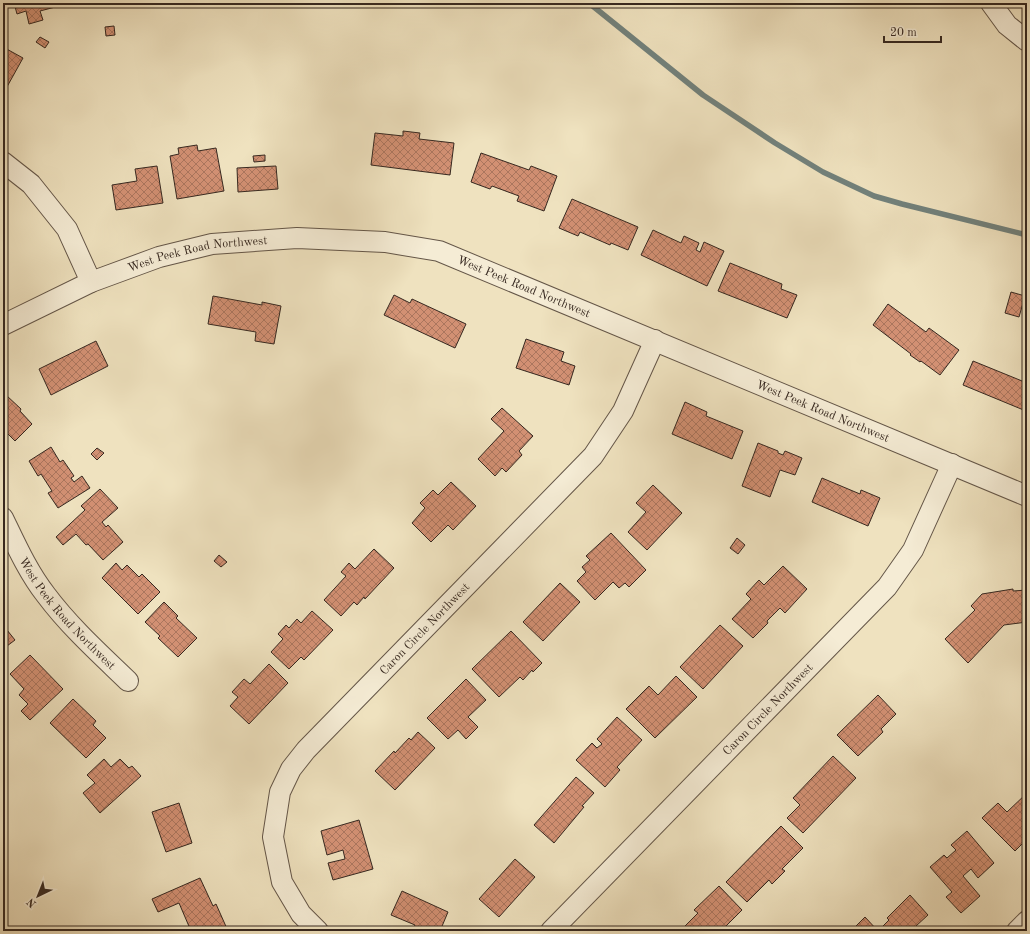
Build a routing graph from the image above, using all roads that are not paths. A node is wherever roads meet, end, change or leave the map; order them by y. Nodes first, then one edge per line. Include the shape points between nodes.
1 (991, 3) edge
2 (1027, 41) edge
3 (3, 162) edge
4 (91, 282) junction
5 (3, 325) edge
6 (655, 340) junction
7 (952, 464) junction
8 (1027, 496) edge
9 (3, 518) edge
10 (128, 681) dead end
11 (1027, 921) edge
12 (318, 931) edge
13 (551, 931) edge
14 (1017, 931) edge

1 - 2 street via 1007,25
3 - 4 street via 31,184 66,229
4 - 5 street, West Peek Road Northwest
4 - 6 street, West Peek Road Northwest via 159,257 212,244 297,238 385,242 439,251
6 - 7 street, West Peek Road Northwest
6 - 12 street, Caron Circle Northwest via 623,411 592,456 306,750 291,769 280,792 273,838 282,882 301,914
7 - 8 street, West Peek Road Northwest
7 - 13 street, Caron Circle Northwest via 913,550 887,587
9 - 10 street, West Peek Road Northwest via 24,562 46,595 82,636
11 - 14 street

